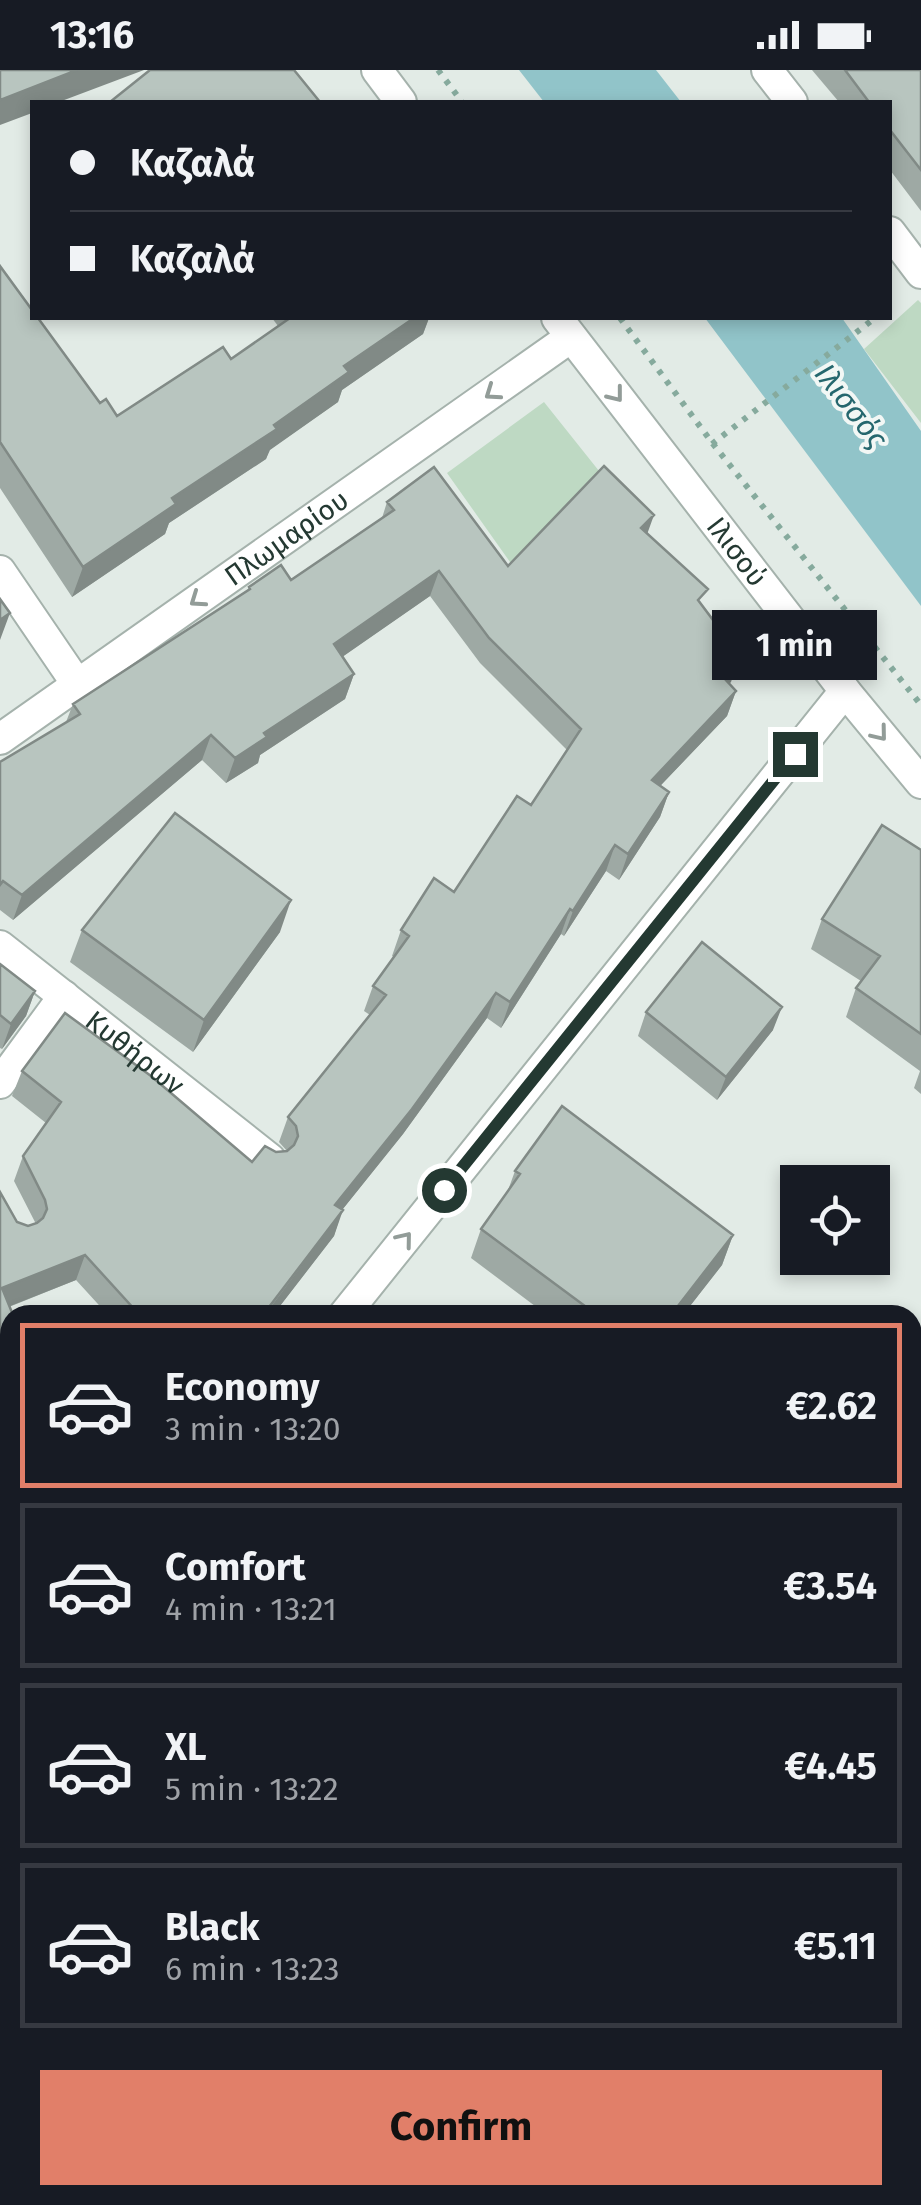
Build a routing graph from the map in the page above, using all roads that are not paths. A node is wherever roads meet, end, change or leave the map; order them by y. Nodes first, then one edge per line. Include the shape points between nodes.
1 (377, 70) edge
2 (767, 70) edge
3 (400, 100) edge
4 (790, 100) edge
5 (892, 235) edge
6 (921, 273) edge
7 (564, 327) edge
8 (0, 571) edge
9 (77, 684) junction
10 (845, 692) junction
11 (0, 738) edge
12 (921, 784) edge
13 (0, 946) edge
14 (64, 996) junction
15 (0, 1083) edge
16 (270, 1159) edge
17 (352, 1305) edge

1 - 3 street
2 - 4 street
5 - 6 street
7 -> 9 street, Πλωμαρίου
7 -> 10 street, Ιλισού
8 - 9 street
9 - 11 street, Πλωμαρίου
10 -> 12 street, Ιλισού
17 -> 10 street
13 - 14 street, Κυθήρων
14 - 15 street
14 - 16 street, Κυθήρων

